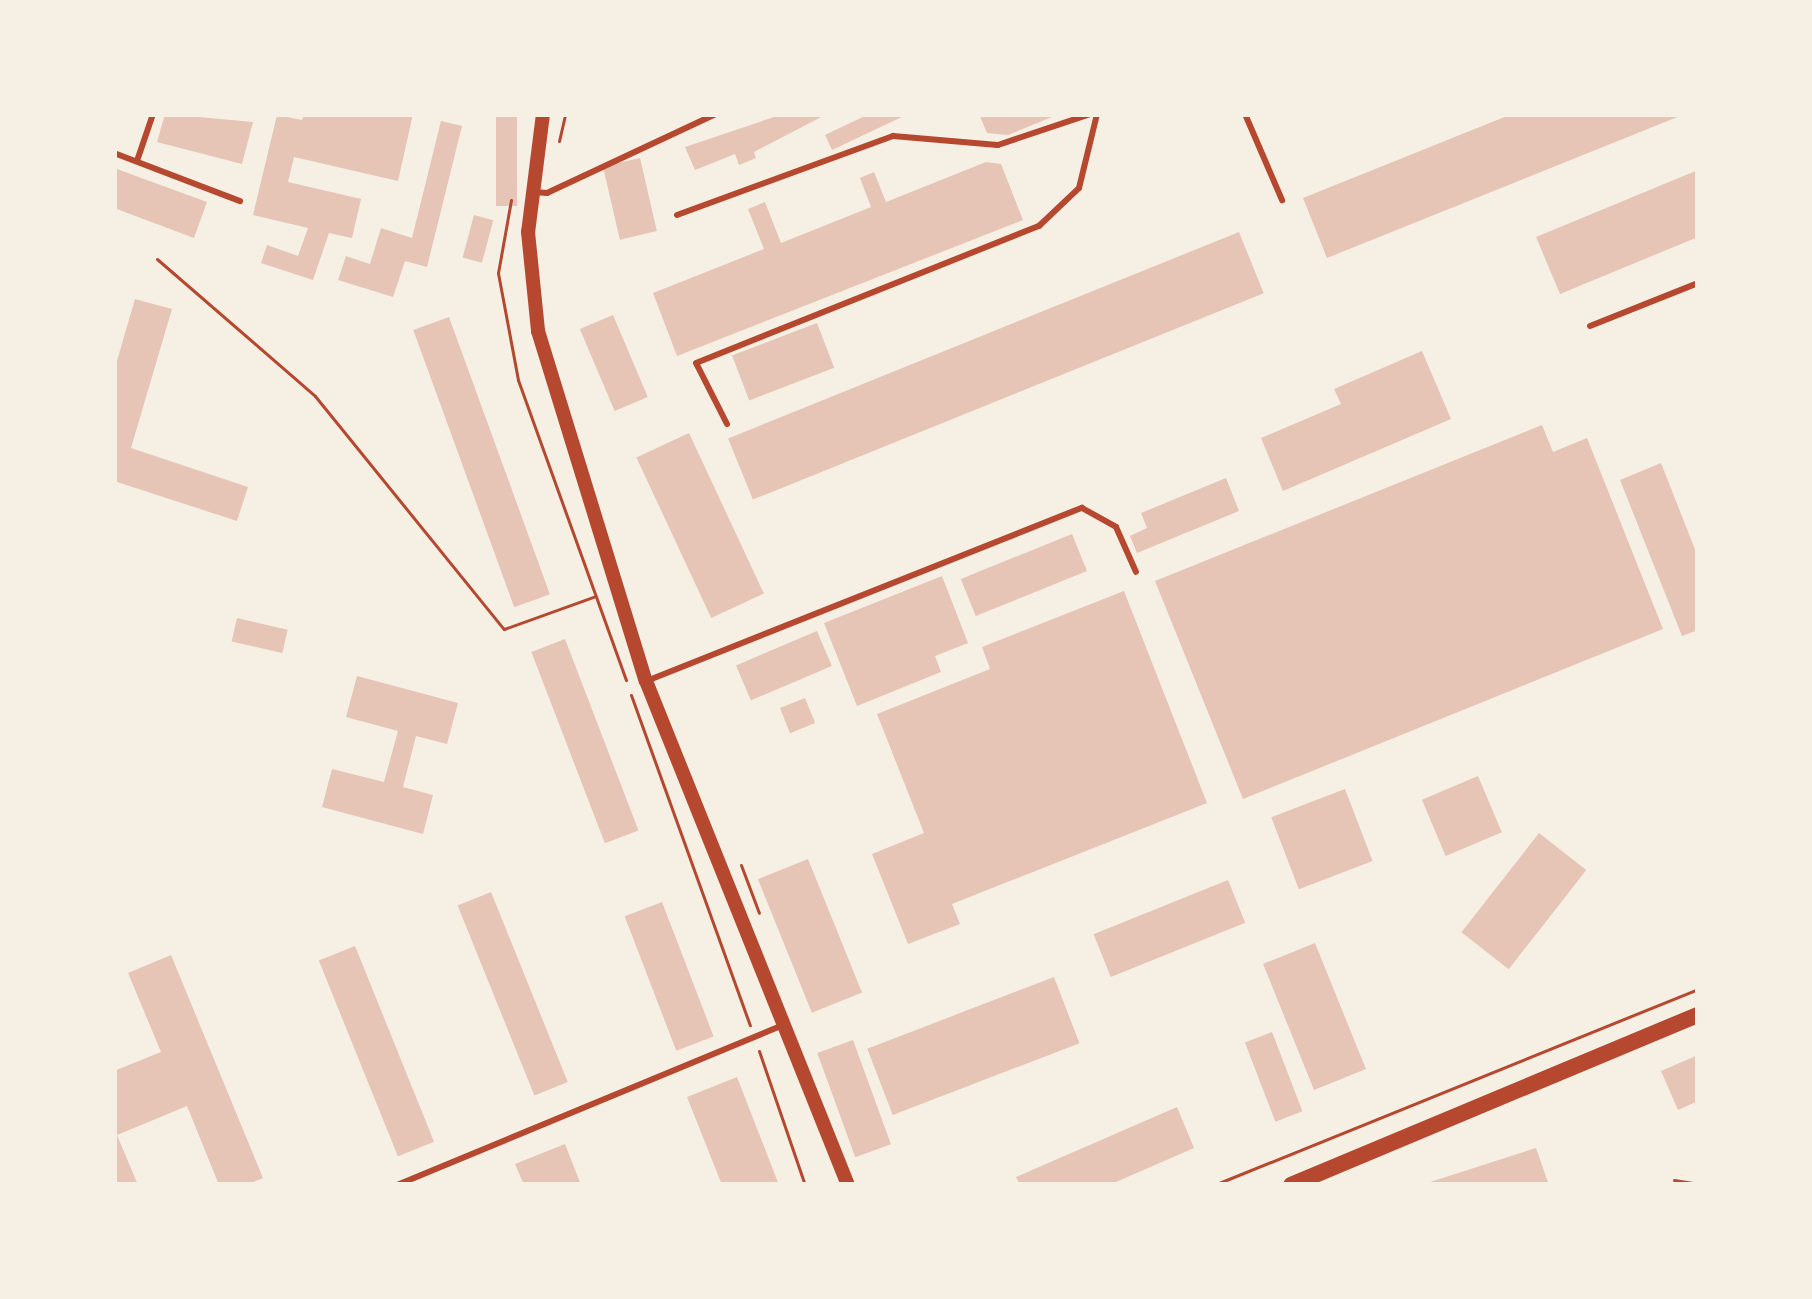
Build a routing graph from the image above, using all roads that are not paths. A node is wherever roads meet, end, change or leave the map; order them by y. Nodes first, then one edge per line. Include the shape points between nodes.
1 (153, 114) edge
2 (543, 114) edge
3 (716, 114) edge
4 (1094, 114) edge
5 (1245, 114) edge
6 (114, 153) edge
7 (138, 158) junction
8 (531, 191) junction
9 (1282, 200) dead end
10 (240, 201) dead end
11 (677, 215) dead end
12 (1698, 283) edge
13 (1590, 326) dead end
14 (727, 424) dead end
15 (1136, 572) dead end
16 (646, 681) junction
17 (1698, 1015) edge
18 (781, 1026) junction
19 (398, 1185) edge
20 (848, 1185) edge
21 (1291, 1185) edge

1 - 7 lane
2 - 8 street
3 - 8 lane via 547,193
4 - 11 lane via 998,146 893,136
4 - 14 lane via 1079,188 1039,226 696,363
5 - 9 lane
6 - 7 lane
7 - 10 lane
8 - 16 street via 538,332
12 - 13 lane
15 - 16 lane via 1107,517 1070,510
16 - 18 street
17 - 21 main road
18 - 19 lane
18 - 20 street

